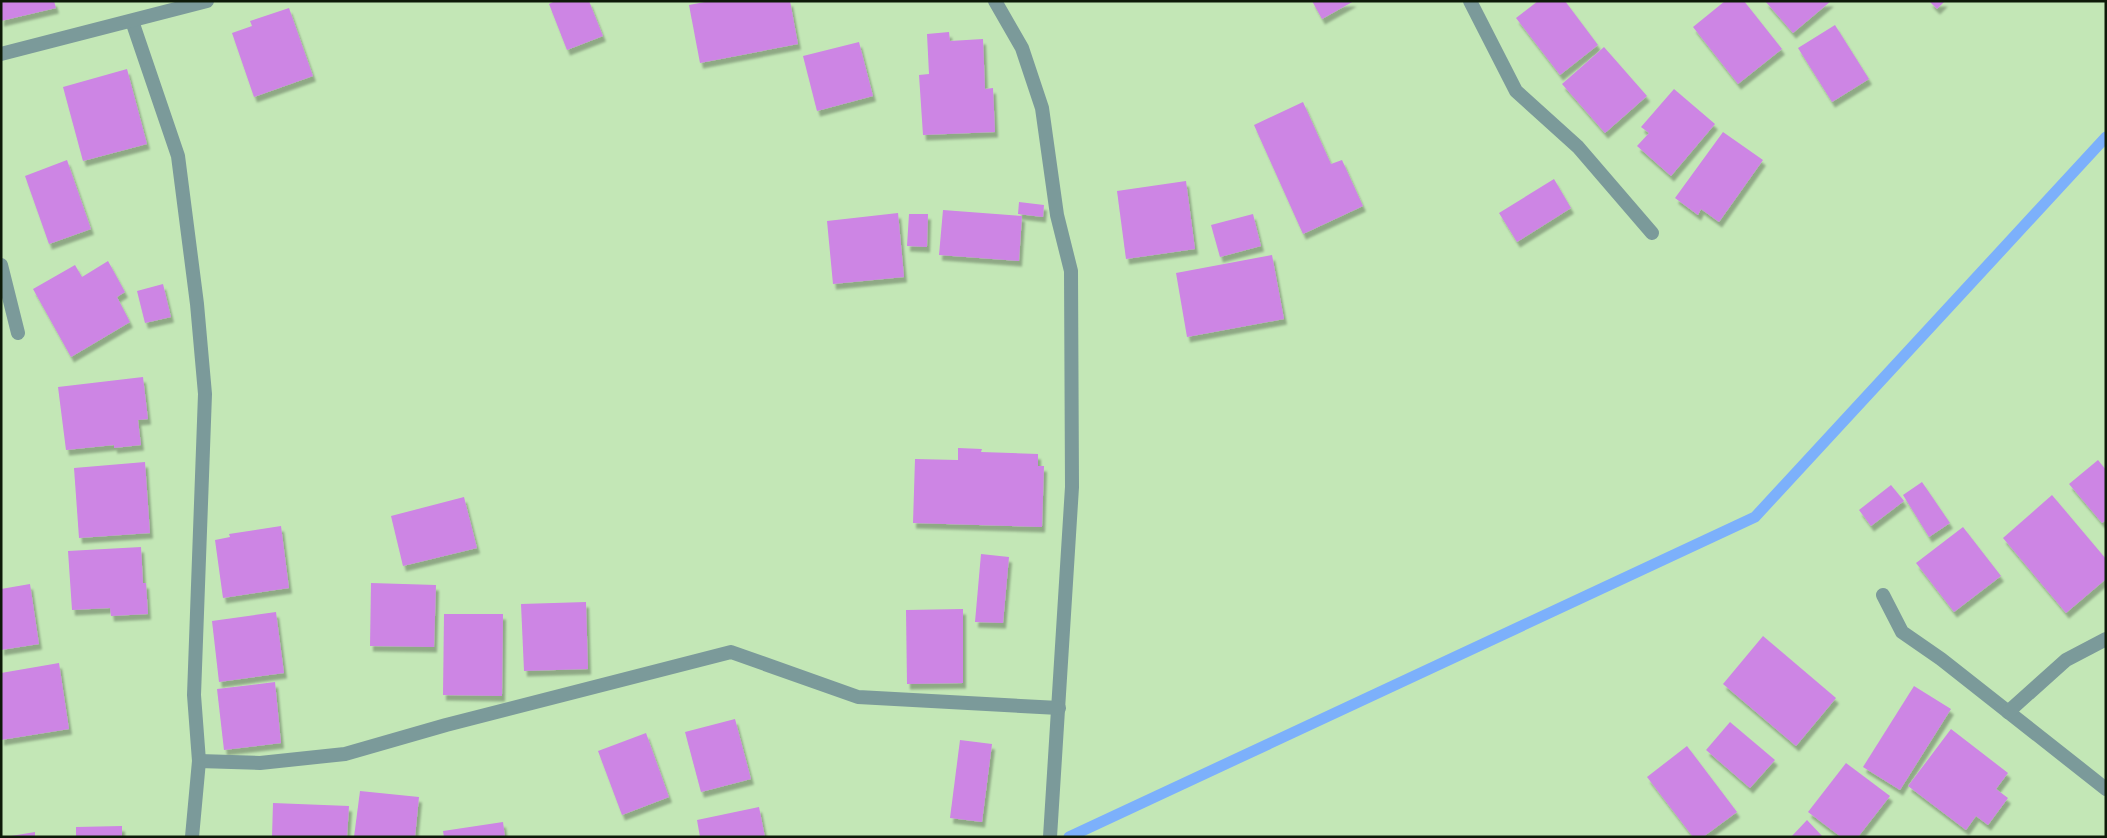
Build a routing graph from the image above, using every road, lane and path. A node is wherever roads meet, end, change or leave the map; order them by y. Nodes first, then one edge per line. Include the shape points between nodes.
1 (207, 1) edge
2 (995, 1) edge
3 (1470, 1) edge
4 (132, 21) junction
5 (1, 54) edge
6 (1652, 233) dead end
7 (1, 265) edge
8 (18, 333) dead end
9 (1883, 595) dead end
10 (2106, 639) edge
11 (1059, 708) junction
12 (2008, 712) junction
13 (199, 761) junction
14 (2106, 789) edge
15 (192, 837) edge
16 (1050, 837) edge

1 - 4 street
2 - 11 street via 1022,48 1042,108 1057,215 1071,271 1072,487
3 - 6 street via 1516,91 1578,147
4 - 5 street
4 - 13 street via 178,156 198,304 205,394 194,695
7 - 8 street
9 - 12 street via 1902,632
10 - 12 street via 2066,660
11 - 13 street via 858,697 731,652 345,754 260,763
11 - 16 street
12 - 14 street
13 - 15 street

